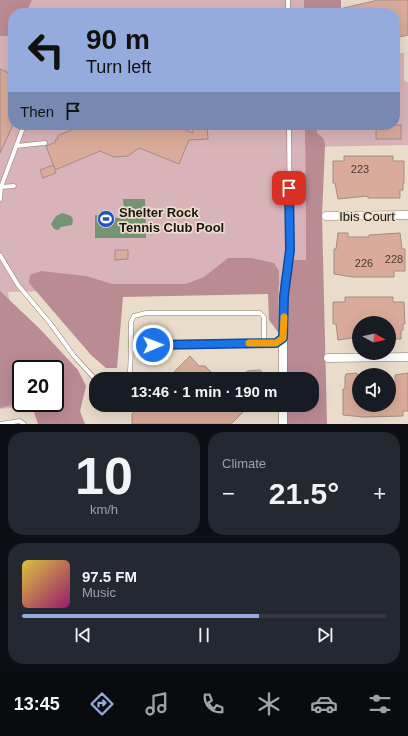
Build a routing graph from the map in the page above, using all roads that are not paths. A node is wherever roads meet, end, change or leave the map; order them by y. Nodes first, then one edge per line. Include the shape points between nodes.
1 (22, 130) edge
2 (289, 130) edge
3 (45, 143) dead end
4 (16, 146) junction
5 (2, 178) edge
6 (14, 186) dead end
7 (1, 187) edge
8 (0, 199) edge
9 (326, 216) dead end
10 (408, 216) edge
11 (0, 255) edge
12 (283, 338) junction
13 (264, 343) junction
14 (131, 350) junction
15 (408, 357) edge
16 (328, 358) dead end
17 (89, 372) edge
18 (130, 372) edge
19 (283, 372) edge
20 (283, 412) edge
21 (0, 424) edge
22 (24, 424) edge
23 (283, 424) edge

1 - 4 lane
2 - 12 lane via 290,250 284,296
3 - 4 lane
4 - 5 lane
5 - 7 lane
6 - 7 lane
7 - 8 lane
9 - 10 street, Ibis Court
11 - 17 lane via 18,285
12 - 13 lane via 276,343
12 - 19 street
13 - 14 lane via 138,345
13 - 14 lane via 264,317 260,313 146,313 134,316 131,322
14 - 18 lane
15 - 16 street
20 - 23 street
21 - 22 lane via 20,421

